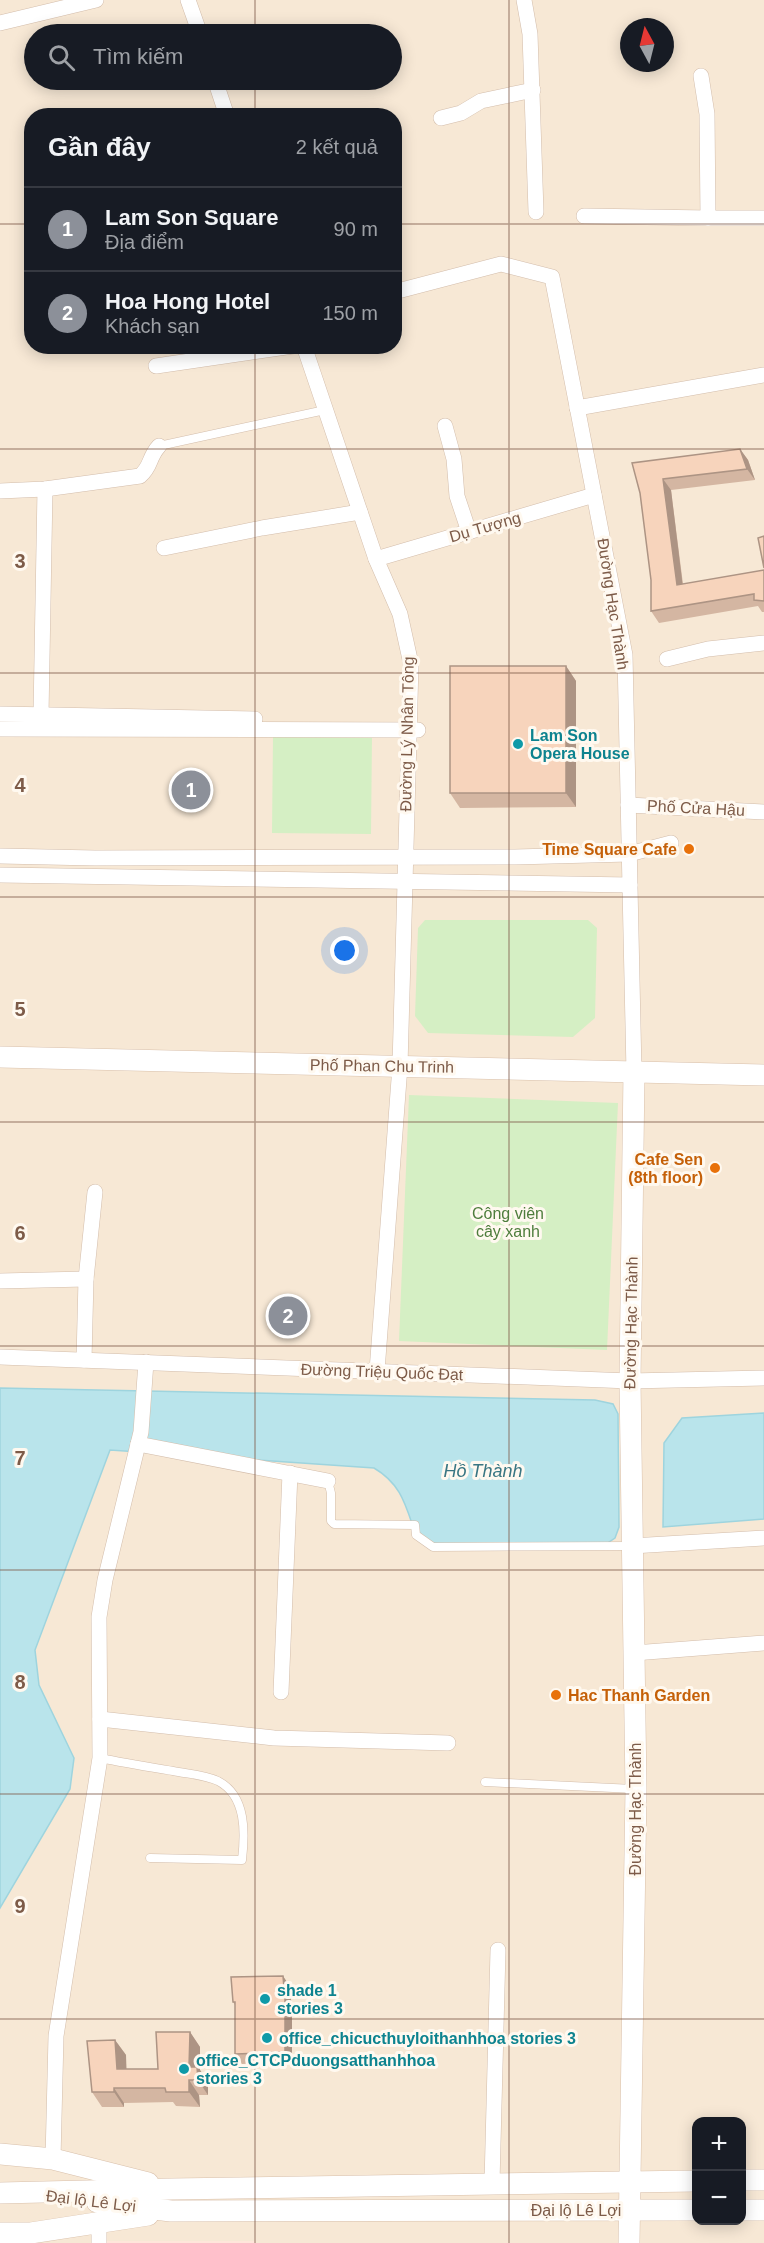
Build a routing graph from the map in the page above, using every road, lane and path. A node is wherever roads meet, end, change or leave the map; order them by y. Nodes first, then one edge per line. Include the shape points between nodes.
1 (96, 0) edge
2 (188, 0) edge
3 (524, 0) edge
4 (0, 23) edge
5 (196, 24) edge
6 (700, 76) dead end
7 (218, 90) edge
8 (532, 90) junction
9 (224, 108) edge
10 (441, 118) dead end
11 (536, 212) dead end
12 (584, 216) dead end
13 (708, 218) junction
14 (764, 218) edge
15 (402, 290) edge
16 (238, 354) edge
17 (307, 354) edge
18 (156, 366) dead end
19 (764, 375) edge
20 (577, 408) junction
21 (326, 410) junction
22 (445, 426) dead end
23 (159, 446) joint
24 (45, 489) junction
25 (0, 491) edge
26 (594, 495) junction
27 (360, 512) junction
28 (469, 532) junction
29 (164, 548) dead end
30 (376, 559) junction
31 (764, 643) edge
32 (667, 659) dead end
33 (0, 714) edge
34 (41, 715) junction
35 (412, 728) junction
36 (0, 729) edge
37 (628, 805) junction
38 (764, 812) edge
39 (671, 843) dead end
40 (629, 854) junction
41 (0, 856) edge
42 (404, 856) junction
43 (0, 875) edge
44 (405, 882) junction
45 (630, 885) junction
46 (0, 1057) edge
47 (400, 1066) junction
48 (634, 1072) junction
49 (764, 1074) edge
50 (95, 1192) dead end
51 (86, 1279) junction
52 (0, 1281) edge
53 (0, 1357) edge
54 (84, 1360) junction
55 (146, 1362) junction
56 (377, 1371) junction
57 (764, 1378) edge
58 (630, 1381) junction
59 (139, 1438) junction
60 (290, 1473) junction
61 (328, 1481) joint
62 (764, 1538) edge
63 (632, 1546) junction
64 (764, 1643) edge
65 (634, 1653) junction
66 (281, 1692) dead end
67 (100, 1719) junction
68 (448, 1743) dead end
69 (100, 1758) junction
70 (485, 1782) dead end
71 (636, 1789) junction
72 (150, 1858) dead end
73 (498, 1950) dead end
74 (0, 2154) edge
75 (53, 2159) junction
76 (746, 2180) edge
77 (764, 2180) edge
78 (629, 2181) junction
79 (692, 2181) edge
80 (492, 2183) junction
81 (172, 2189) junction
82 (0, 2193) edge
83 (29, 2194) junction
84 (629, 2210) junction
85 (692, 2210) edge
86 (746, 2210) edge
87 (764, 2210) edge
88 (171, 2211) junction
89 (0, 2233) edge
90 (99, 2233) edge
91 (629, 2243) edge

1 - 4 street
2 - 5 street
3 - 8 street
6 - 13 street via 707,114
7 - 9 street
8 - 10 street via 481,101 462,113
8 - 11 street
12 - 13 street
13 - 14 street
15 - 20 street, Đường Hạc Thành via 501,264 552,277
16 - 18 street
17 - 21 street, Đường Lý Nhân Tông
19 - 20 street
20 - 26 street, Đường Hạc Thành
21 - 23 lane
21 - 27 street, Đường Lý Nhân Tông
22 - 28 street via 454,459 457,496
23 - 24 street via 148,469 140,476
24 - 25 street
24 - 34 street
26 - 28 street, Dụ Tượng
26 - 37 street, Đường Hạc Thành via 625,655
27 - 29 street
27 - 30 street, Đường Lý Nhân Tông
28 - 30 street, Dụ Tượng
30 - 35 street, Đường Lý Nhân Tông via 400,614 411,664
31 - 32 street via 708,649
33 - 34 street
34 - 35 street
35 - 36 street
35 - 42 street, Đường Lý Nhân Tông
37 - 38 street, Phố Cửa Hậu
37 - 40 street, Đường Hạc Thành
39 - 40 street
40 - 42 street
40 - 45 street, Đường Hạc Thành
41 - 42 street
42 - 44 street, Đường Lý Nhân Tông
43 - 44 street
44 - 45 street
44 - 47 street, Đường Lý Nhân Tông
45 - 48 street, Đường Hạc Thành
46 - 47 street, Phố Phan Chu Trinh
47 - 48 street, Phố Phan Chu Trinh
47 - 56 street, Đường Lý Nhân Tông
48 - 49 street, Phố Phan Chu Trinh
48 - 58 street, Đường Hạc Thành
50 - 51 street
51 - 52 street
51 - 54 street
53 - 54 street, Đường Triệu Quốc Đạt
54 - 55 street, Đường Triệu Quốc Đạt
55 - 56 street, Đường Triệu Quốc Đạt
55 - 59 street
56 - 58 street, Đường Triệu Quốc Đạt
57 - 58 street, Đường Triệu Quốc Đạt
58 - 63 street, Đường Hạc Thành
59 - 60 street
59 - 67 street via 99,1617
60 - 61 street
60 - 66 street
61 - 63 lane via 334,1524 415,1525 416,1535 433,1547
62 - 63 street
63 - 65 street, Đường Hạc Thành
64 - 65 street
65 - 71 street, Đường Hạc Thành
67 - 68 street via 274,1738
67 - 69 street
69 - 72 lane via 205,1777 226,1786 242,1814 242,1860
69 - 75 street via 56,2036
70 - 71 lane
71 - 78 street, Đường Hạc Thành
73 - 80 street
74 - 75 street
75 - 81 street
76 - 77 street
78 - 79 street, Đại lộ Lê Lợi
78 - 80 street, Đại lộ Lê Lợi
78 - 84 street, Đường Hạc Thành
80 - 81 street, Đại lộ Lê Lợi
81 - 83 street, Đại lộ Lê Lợi
82 - 83 street
83 - 88 street, Đại lộ Lê Lợi
84 - 85 street, Đại lộ Lê Lợi
84 - 88 street, Đại lộ Lê Lợi
84 - 91 street, Đường Hạc Thành
86 - 87 street
88 - 90 street
89 - 90 street

